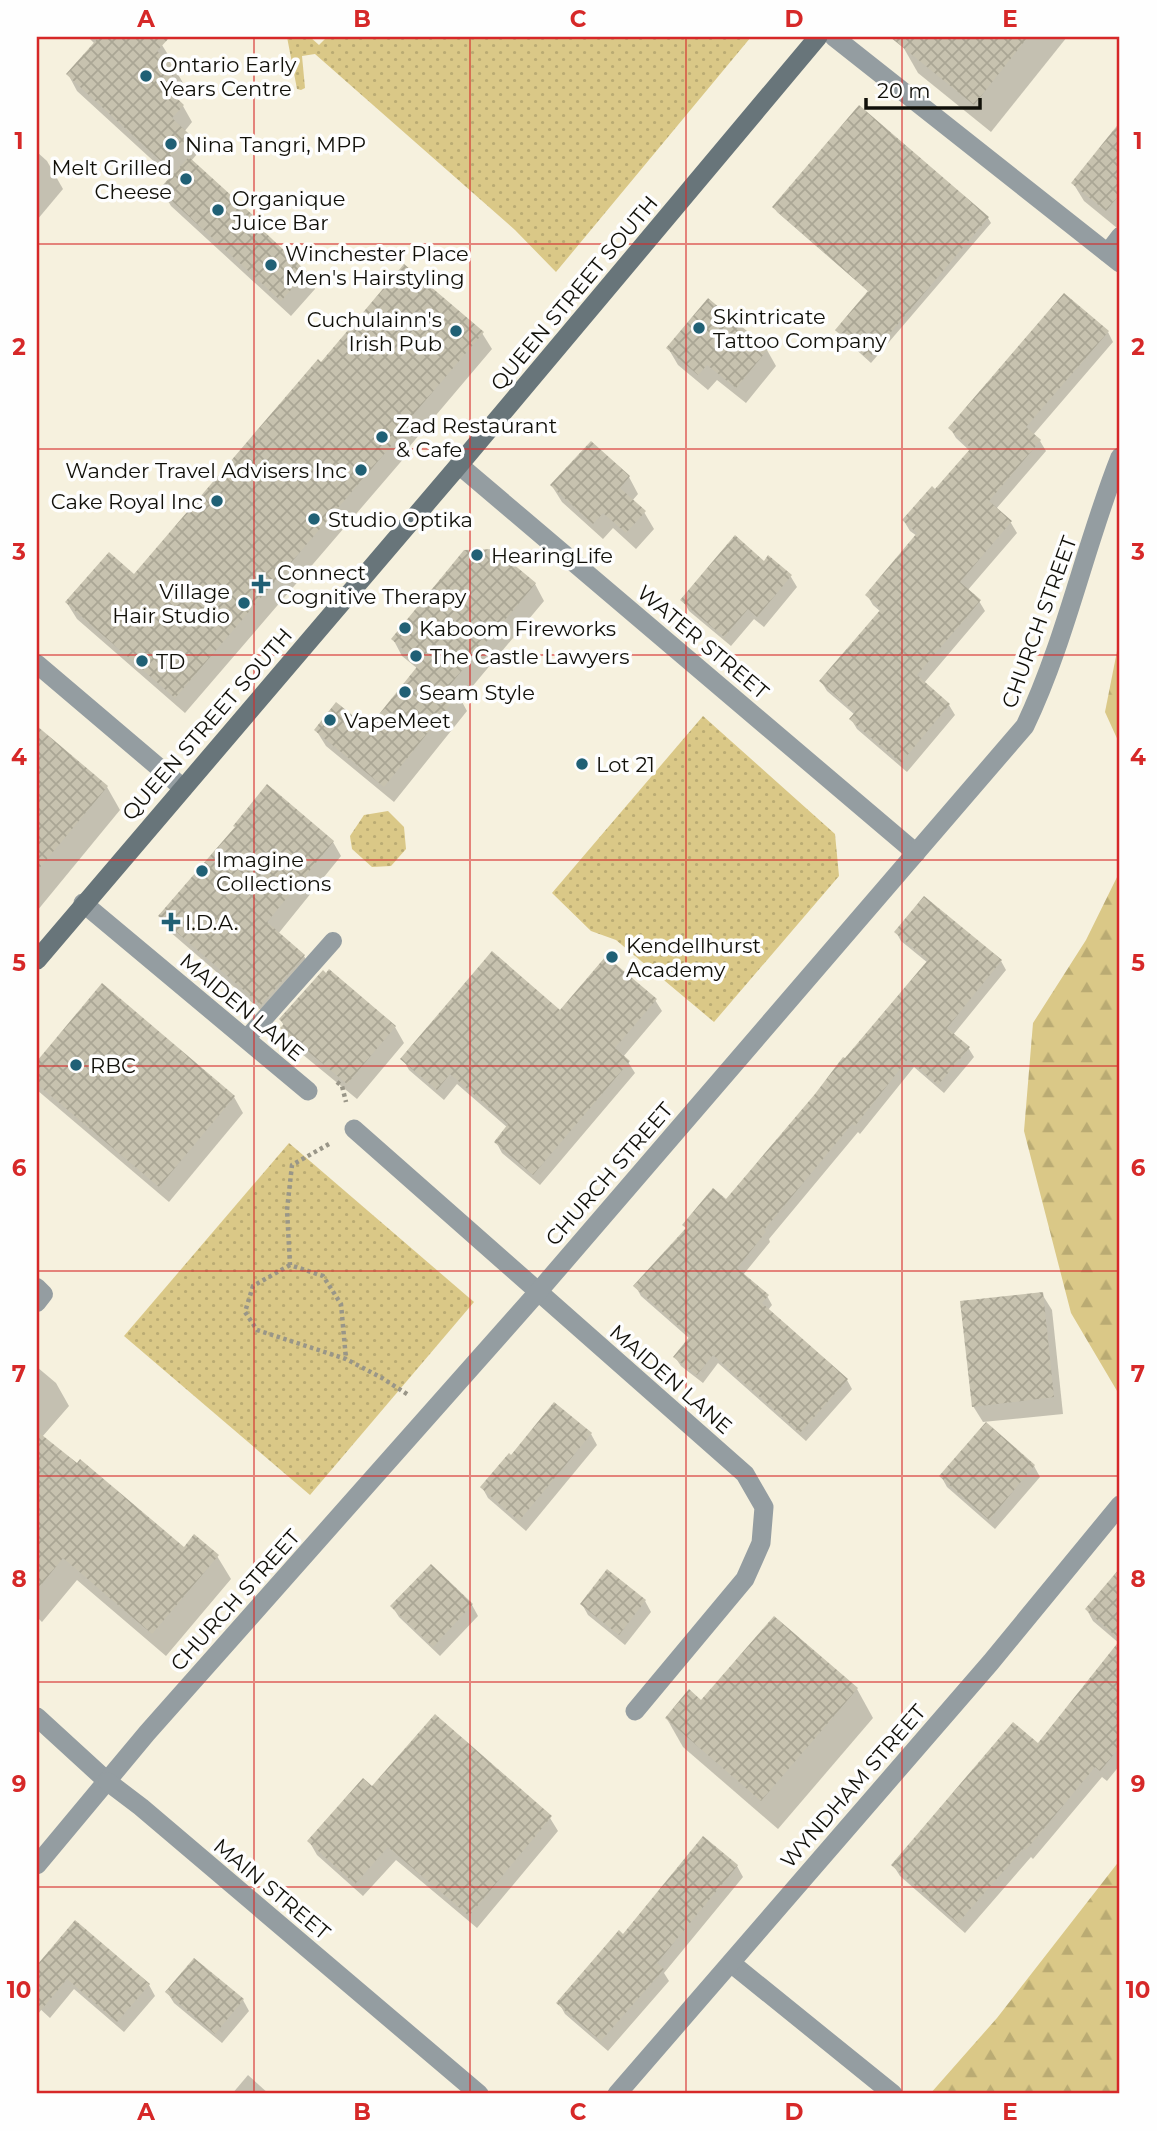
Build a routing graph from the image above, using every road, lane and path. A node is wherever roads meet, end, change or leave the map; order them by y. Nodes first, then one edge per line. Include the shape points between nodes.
1 (818, 37) edge
2 (834, 37) edge
3 (1120, 236) edge
4 (1114, 258) edge
5 (1120, 457) edge
6 (460, 465) junction
7 (37, 664) edge
8 (183, 788) junction
9 (916, 853) junction
10 (83, 904) junction
11 (333, 940) dead end
12 (37, 960) edge
13 (246, 1039) junction
14 (308, 1091) dead end
15 (354, 1129) joint
16 (290, 1265) junction
17 (37, 1287) edge
18 (538, 1292) junction
19 (37, 1304) edge
20 (346, 1359) junction
21 (433, 1411) junction
22 (1120, 1505) edge
23 (635, 1711) dead end
24 (37, 1717) edge
25 (108, 1782) junction
26 (37, 1865) edge
27 (731, 1962) junction
28 (480, 2094) edge
29 (617, 2094) edge
30 (893, 2094) edge

1 - 6 main road, QUEEN STREET SOUTH
2 - 4 street
3 - 4 lane
5 - 9 street, CHURCH STREET via 1065,625 1025,726
6 - 8 main road, QUEEN STREET SOUTH
6 - 9 street, WATER STREET
7 - 8 street
8 - 10 main road, QUEEN STREET SOUTH
9 - 18 street, CHURCH STREET
10 - 12 main road, QUEEN STREET SOUTH
10 - 13 street, MAIDEN LANE
11 - 13 lane
13 - 14 street, MAIDEN LANE
15 - 16 path via 292,1165 287,1210
15 - 18 street, MAIDEN LANE
16 - 20 path via 323,1276 341,1304
16 - 20 path via 253,1286 245,1312 257,1331
17 - 19 lane via 44,1294
18 - 21 street, CHURCH STREET
18 - 23 street, MAIDEN LANE via 745,1474 764,1507 761,1543 745,1579
20 - 21 path
21 - 25 street, CHURCH STREET
22 - 27 street, WYNDHAM STREET via 991,1662
24 - 25 street, MAIN STREET
25 - 26 street, CHURCH STREET
25 - 28 street, MAIN STREET
27 - 29 street, WYNDHAM STREET
27 - 30 street

